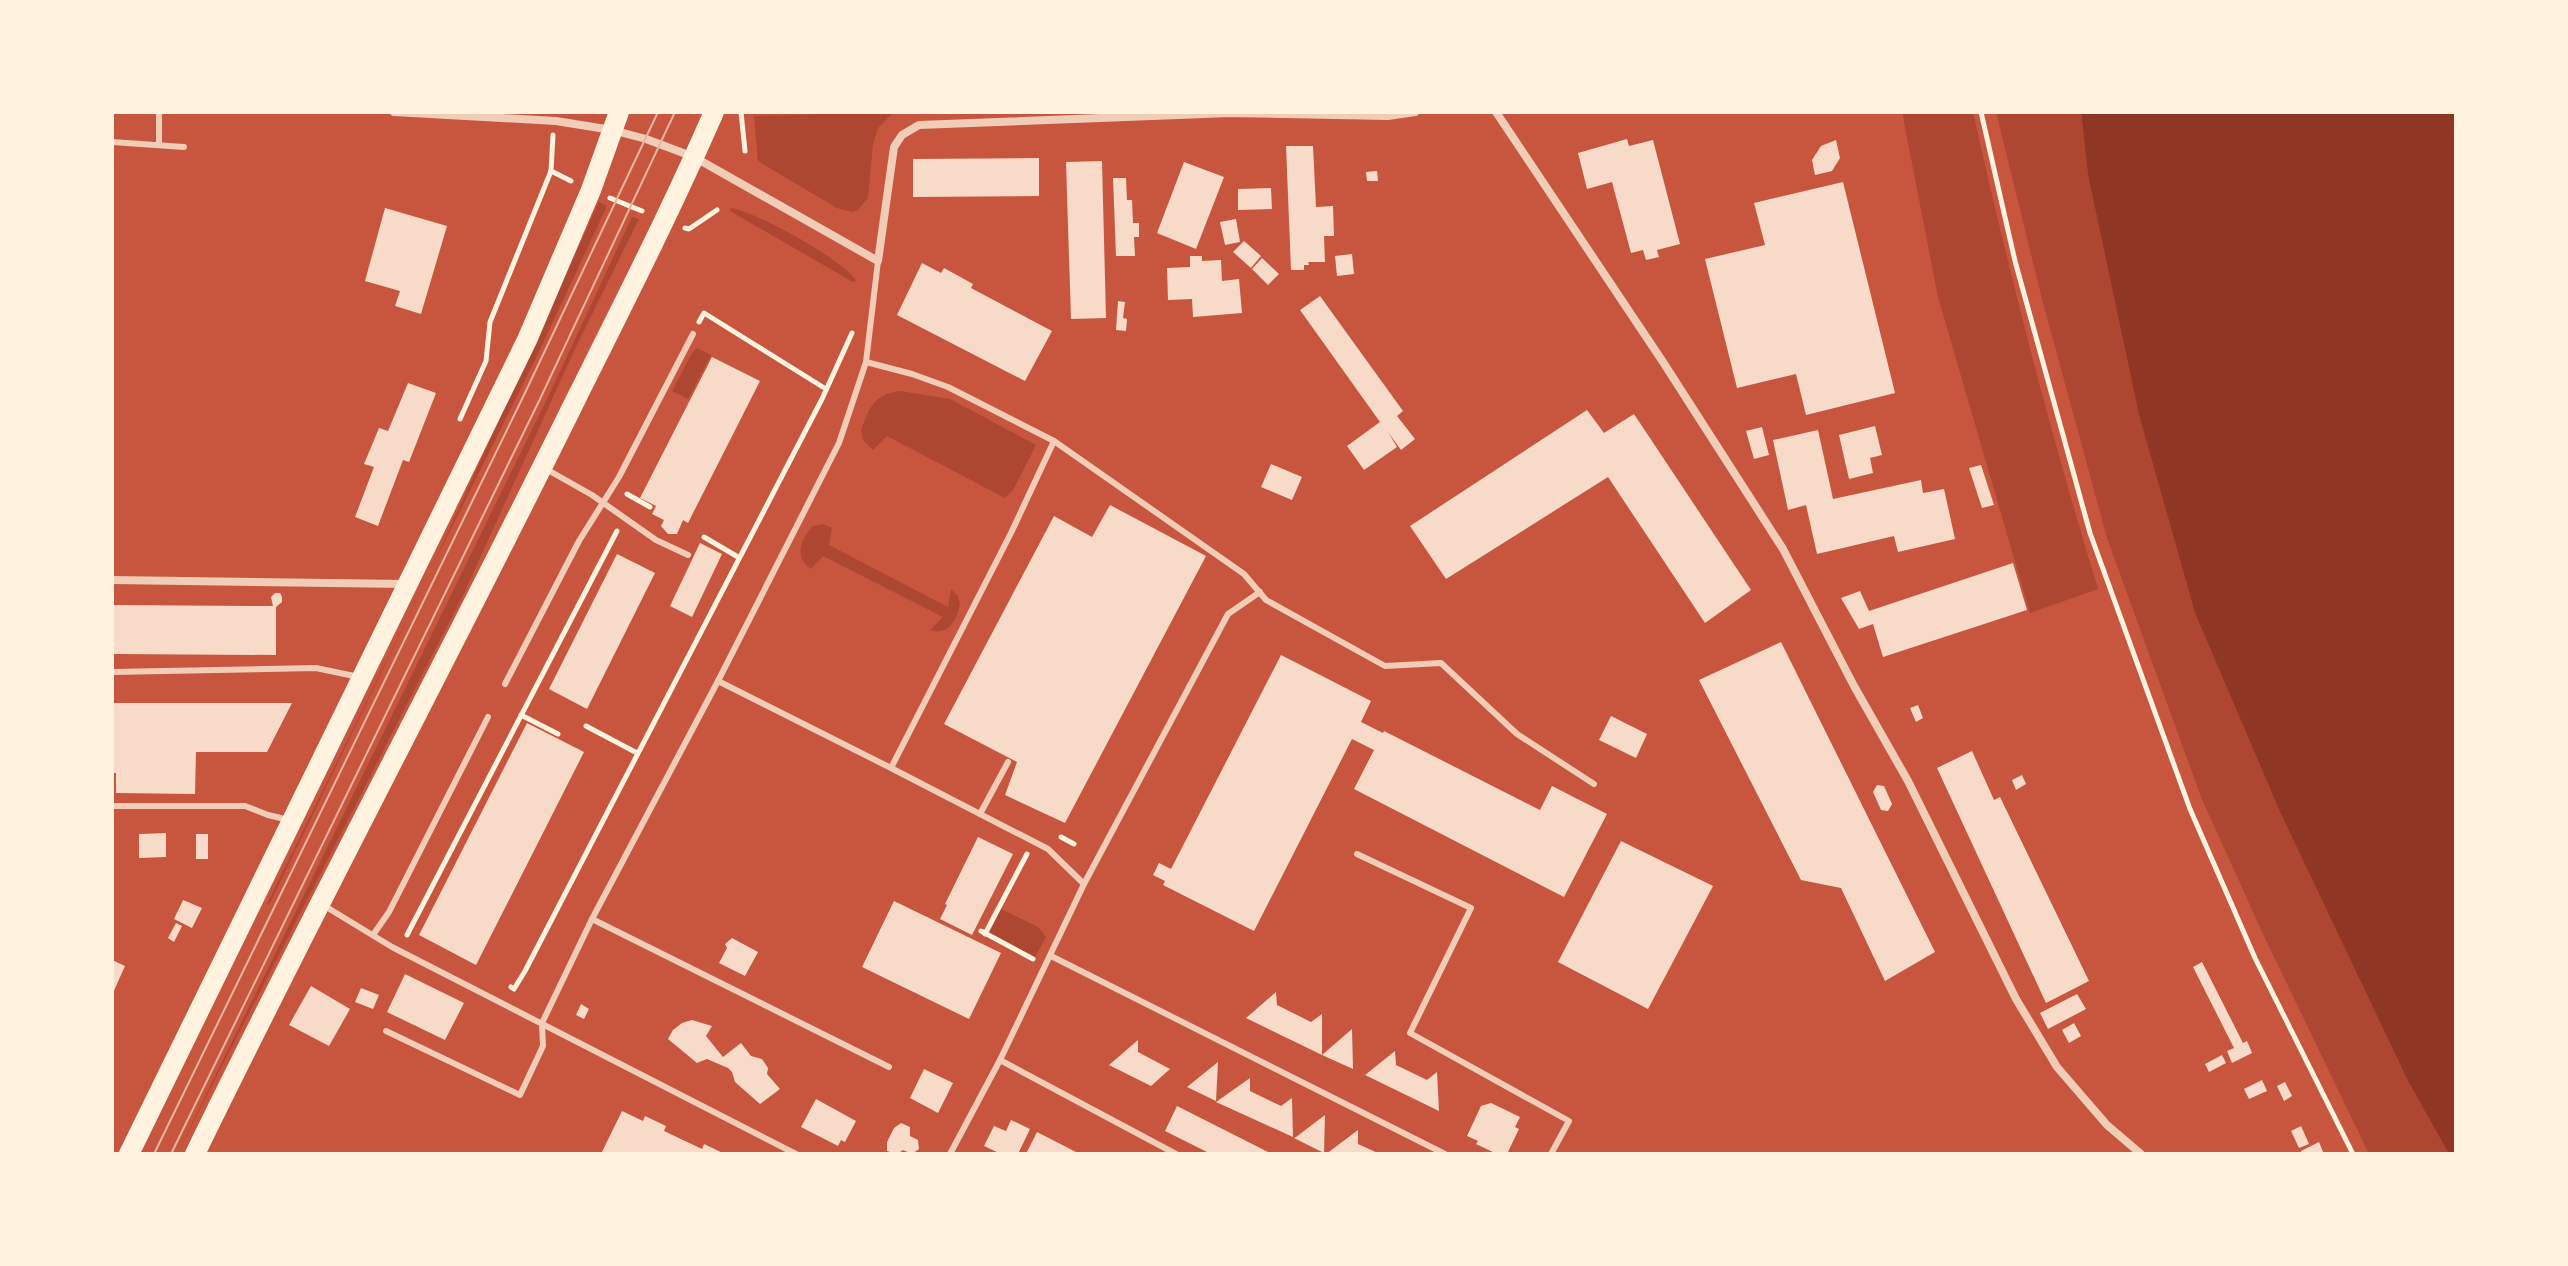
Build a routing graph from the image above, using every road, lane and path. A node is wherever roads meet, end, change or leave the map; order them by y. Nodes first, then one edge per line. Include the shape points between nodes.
1 (159, 112) edge
2 (394, 112) edge
3 (714, 112) edge
4 (741, 112) edge
5 (1415, 112) edge
6 (1496, 112) edge
7 (1981, 112) edge
8 (616, 121) edge
9 (112, 142) edge
10 (159, 145) junction
11 (551, 145) dead end
12 (184, 147) dead end
13 (745, 151) dead end
14 (694, 157) junction
15 (551, 171) junction
16 (571, 181) dead end
17 (602, 195) dead end
18 (717, 210) dead end
19 (642, 211) dead end
20 (683, 227) dead end
21 (878, 261) junction
22 (700, 320) dead end
23 (853, 320) dead end
24 (693, 334) dead end
25 (486, 361) dead end
26 (866, 362) junction
27 (826, 389) junction
28 (1054, 441) junction
29 (543, 467) junction
30 (634, 499) dead end
31 (603, 502) junction
32 (624, 517) junction
33 (704, 537) dead end
34 (688, 555) dead end
35 (738, 557) junction
36 (112, 580) edge
37 (409, 584) junction
38 (1260, 592) junction
39 (112, 672) edge
40 (362, 678) junction
41 (718, 681) junction
42 (505, 684) dead end
43 (521, 715) junction
44 (488, 717) dead end
45 (586, 726) dead end
46 (558, 734) dead end
47 (637, 753) junction
48 (1008, 762) dead end
49 (891, 768) junction
50 (1594, 784) dead end
51 (112, 806) edge
52 (980, 814) junction
53 (292, 820) junction
54 (1031, 840) junction
55 (1357, 854) dead end
56 (1084, 884) junction
57 (320, 904) junction
58 (592, 919) junction
59 (396, 929) dead end
60 (373, 935) junction
61 (407, 935) junction
62 (421, 942) dead end
63 (1051, 956) junction
64 (501, 982) dead end
65 (542, 1023) junction
66 (386, 1031) dead end
67 (1000, 1060) junction
68 (889, 1067) dead end
69 (129, 1154) edge
70 (195, 1154) edge
71 (796, 1154) edge
72 (950, 1154) edge
73 (1176, 1154) edge
74 (1445, 1154) edge
75 (1551, 1154) edge
76 (2141, 1154) edge
77 (2353, 1154) edge

1 - 10 lane
2 - 8 street
3 - 14 main road
4 - 13 path
5 - 21 street via 919,125 894,147
6 - 76 street via 1783,549 1908,781 2016,999 2057,1067 2107,1125
7 - 77 path via 2015,261 2095,548 2190,809 2255,958
8 - 14 street
8 - 37 main road via 548,295
9 - 10 lane
10 - 12 lane
11 - 15 path
14 - 21 street
14 - 29 main road
15 - 16 path
15 - 25 path via 490,322
17 - 19 path
18 - 20 path via 689,229
21 - 26 lane
22 - 27 path via 704,313
23 - 27 path
24 - 31 lane
26 - 28 lane via 948,387
26 - 41 lane via 839,443
27 - 35 path
28 - 38 lane via 1244,574
28 - 49 lane
29 - 31 lane
29 - 57 main road
30 - 32 path
31 - 32 lane
31 - 42 lane
32 - 34 lane
32 - 43 path
33 - 35 path
35 - 47 path
36 - 37 street
37 - 40 main road
38 - 50 lane via 1385,666 1441,663 1517,734
38 - 56 lane via 1228,614
39 - 40 lane via 316,668
40 - 53 main road
41 - 49 lane
41 - 58 lane
43 - 46 path
43 - 61 path
44 - 60 lane
45 - 47 path
47 - 64 path via 514,989
48 - 52 lane
49 - 52 lane
51 - 53 lane via 245,806
52 - 54 lane
53 - 69 main road
54 - 56 lane
54 - 63 path via 983,932 1035,960
55 - 75 lane via 1471,908 1410,1033 1569,1121
56 - 63 lane
57 - 60 lane
57 - 70 main road
58 - 65 lane
58 - 68 lane
59 - 61 path
60 - 65 lane
61 - 62 path
63 - 67 lane
63 - 74 lane
65 - 66 lane via 543,1046 520,1095
65 - 71 lane
67 - 72 lane
67 - 73 lane

